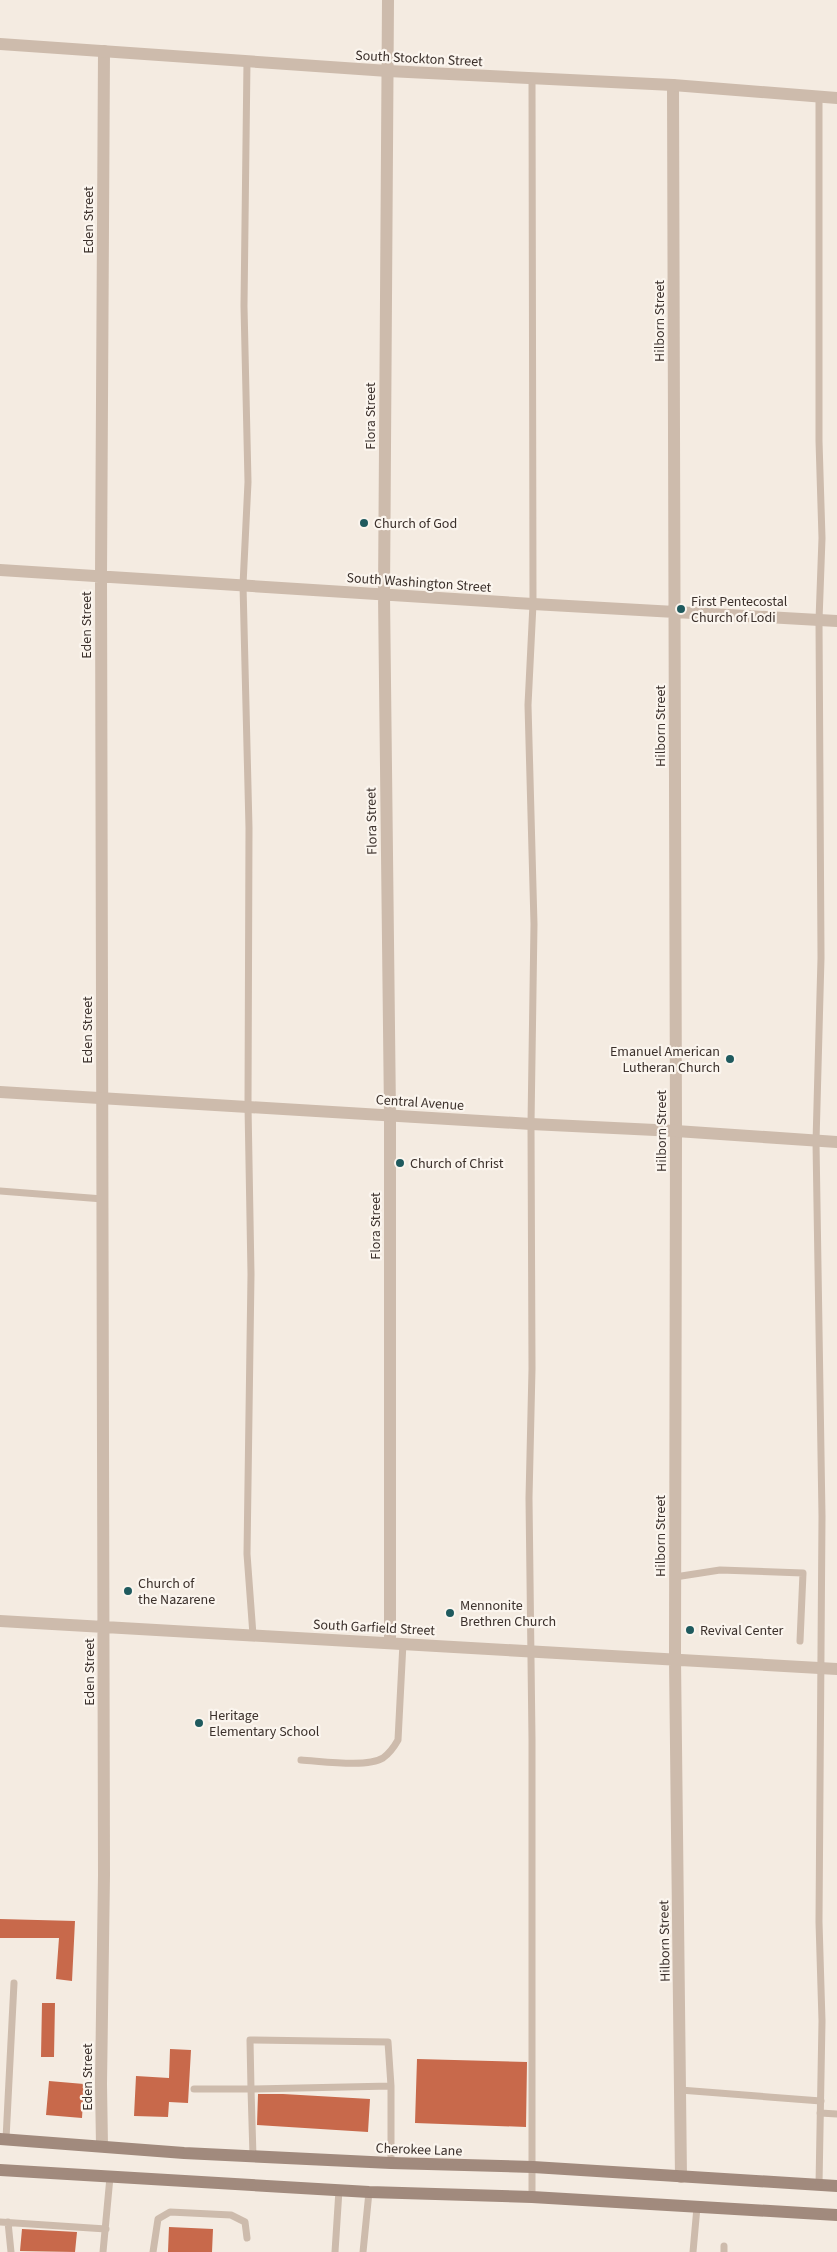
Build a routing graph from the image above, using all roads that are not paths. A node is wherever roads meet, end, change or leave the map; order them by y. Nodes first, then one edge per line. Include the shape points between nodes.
1 (388, 0) edge
2 (0, 44) edge
3 (104, 51) junction
4 (247, 61) junction
5 (388, 71) junction
6 (532, 79) junction
7 (673, 85) junction
8 (819, 97) junction
9 (837, 98) edge
10 (0, 570) edge
11 (101, 576) junction
12 (244, 585) junction
13 (384, 595) junction
14 (533, 604) junction
15 (674, 611) junction
16 (819, 620) junction
17 (837, 621) edge
18 (0, 1092) edge
19 (103, 1097) junction
20 (248, 1106) junction
21 (390, 1114) junction
22 (531, 1124) junction
23 (676, 1131) junction
24 (816, 1142) junction
25 (837, 1142) edge
26 (0, 1191) edge
27 (103, 1199) junction
28 (675, 1577) junction
29 (0, 1621) edge
30 (103, 1628) junction
31 (253, 1635) junction
32 (800, 1641) dead end
33 (397, 1643) junction
34 (530, 1652) junction
35 (675, 1660) junction
36 (822, 1669) junction
37 (837, 1669) edge
38 (301, 1760) dead end
39 (14, 1983) dead end
40 (391, 2086) junction
41 (251, 2088) junction
42 (194, 2090) dead end
43 (680, 2090) junction
44 (821, 2101) junction
45 (820, 2113) junction
46 (837, 2114) edge
47 (3, 2139) edge
48 (102, 2146) junction
49 (253, 2156) junction
50 (391, 2163) junction
51 (532, 2167) junction
52 (0, 2170) edge
53 (681, 2177) junction
54 (110, 2178) junction
55 (819, 2185) junction
56 (837, 2186) edge
57 (339, 2190) junction
58 (369, 2192) junction
59 (532, 2197) junction
60 (697, 2206) junction
61 (837, 2215) edge
62 (0, 2222) edge
63 (8, 2222) junction
64 (106, 2229) junction
65 (247, 2238) dead end
66 (11, 2252) edge
67 (104, 2252) edge
68 (153, 2252) edge
69 (335, 2252) edge
70 (363, 2252) edge
71 (693, 2252) edge

1 - 5 street, Flora Street
2 - 3 street, South Stockton Street
3 - 4 street, South Stockton Street
3 - 11 street, Eden Street
4 - 5 street, South Stockton Street
4 - 12 lane via 244,306 248,482
5 - 6 street, South Stockton Street
5 - 13 street, Flora Street
6 - 7 street, South Stockton Street
6 - 14 lane
7 - 8 street, South Stockton Street
7 - 15 street, Hilborn Street
8 - 9 street, South Stockton Street
8 - 16 lane via 822,538
10 - 11 street, South Washington Street
11 - 12 street, South Washington Street
11 - 19 street, Eden Street
12 - 13 street, South Washington Street
12 - 20 lane via 250,828
13 - 14 street, South Washington Street
13 - 21 street, Flora Street
14 - 15 street, South Washington Street
14 - 22 lane via 528,705 534,924
15 - 16 street, South Washington Street
15 - 23 street, Hilborn Street
16 - 17 street, South Washington Street
16 - 24 lane via 822,958
18 - 19 street, Central Avenue
19 - 20 street, Central Avenue
19 - 27 street, Eden Street
20 - 21 street, Central Avenue
20 - 31 lane via 247,1554
21 - 22 street, Central Avenue
21 - 33 street, Flora Street
22 - 23 street, Central Avenue
22 - 34 lane
23 - 24 street, Central Avenue
23 - 28 street, Hilborn Street
24 - 25 street, Central Avenue
24 - 36 lane
26 - 27 lane
27 - 30 street, Eden Street
28 - 32 lane via 720,1570 803,1573
28 - 35 street, Hilborn Street
29 - 30 street, South Garfield Street
30 - 31 street, South Garfield Street
30 - 48 street, Eden Street
31 - 33 street, South Garfield Street
33 - 34 street, South Garfield Street
33 - 38 lane via 398,1740 391,1752 382,1759 365,1763
34 - 35 street, South Garfield Street
34 - 51 lane
35 - 36 street, South Garfield Street
35 - 43 street, Hilborn Street
36 - 37 street, South Garfield Street
36 - 44 lane
39 - 47 lane
40 - 41 lane
40 - 41 lane via 388,2042 250,2040
40 - 50 lane
41 - 42 lane
41 - 49 lane
43 - 44 lane
43 - 53 street, Hilborn Street
44 - 45 lane
45 - 46 lane
45 - 55 lane
47 - 48 main road, Cherokee Lane
48 - 49 main road, Cherokee Lane
49 - 50 main road, Cherokee Lane
50 - 51 main road, Cherokee Lane
51 - 53 main road, Cherokee Lane
51 - 59 lane
52 - 54 main road
53 - 55 main road, Cherokee Lane
54 - 57 main road
54 - 64 lane
55 - 56 main road, Cherokee Lane
57 - 58 main road
57 - 69 lane
58 - 59 main road
58 - 70 lane
59 - 60 main road
60 - 61 main road
60 - 71 lane
62 - 63 lane
63 - 64 lane
63 - 66 lane
64 - 67 lane
65 - 68 lane via 245,2222 231,2215 170,2212 158,2219

